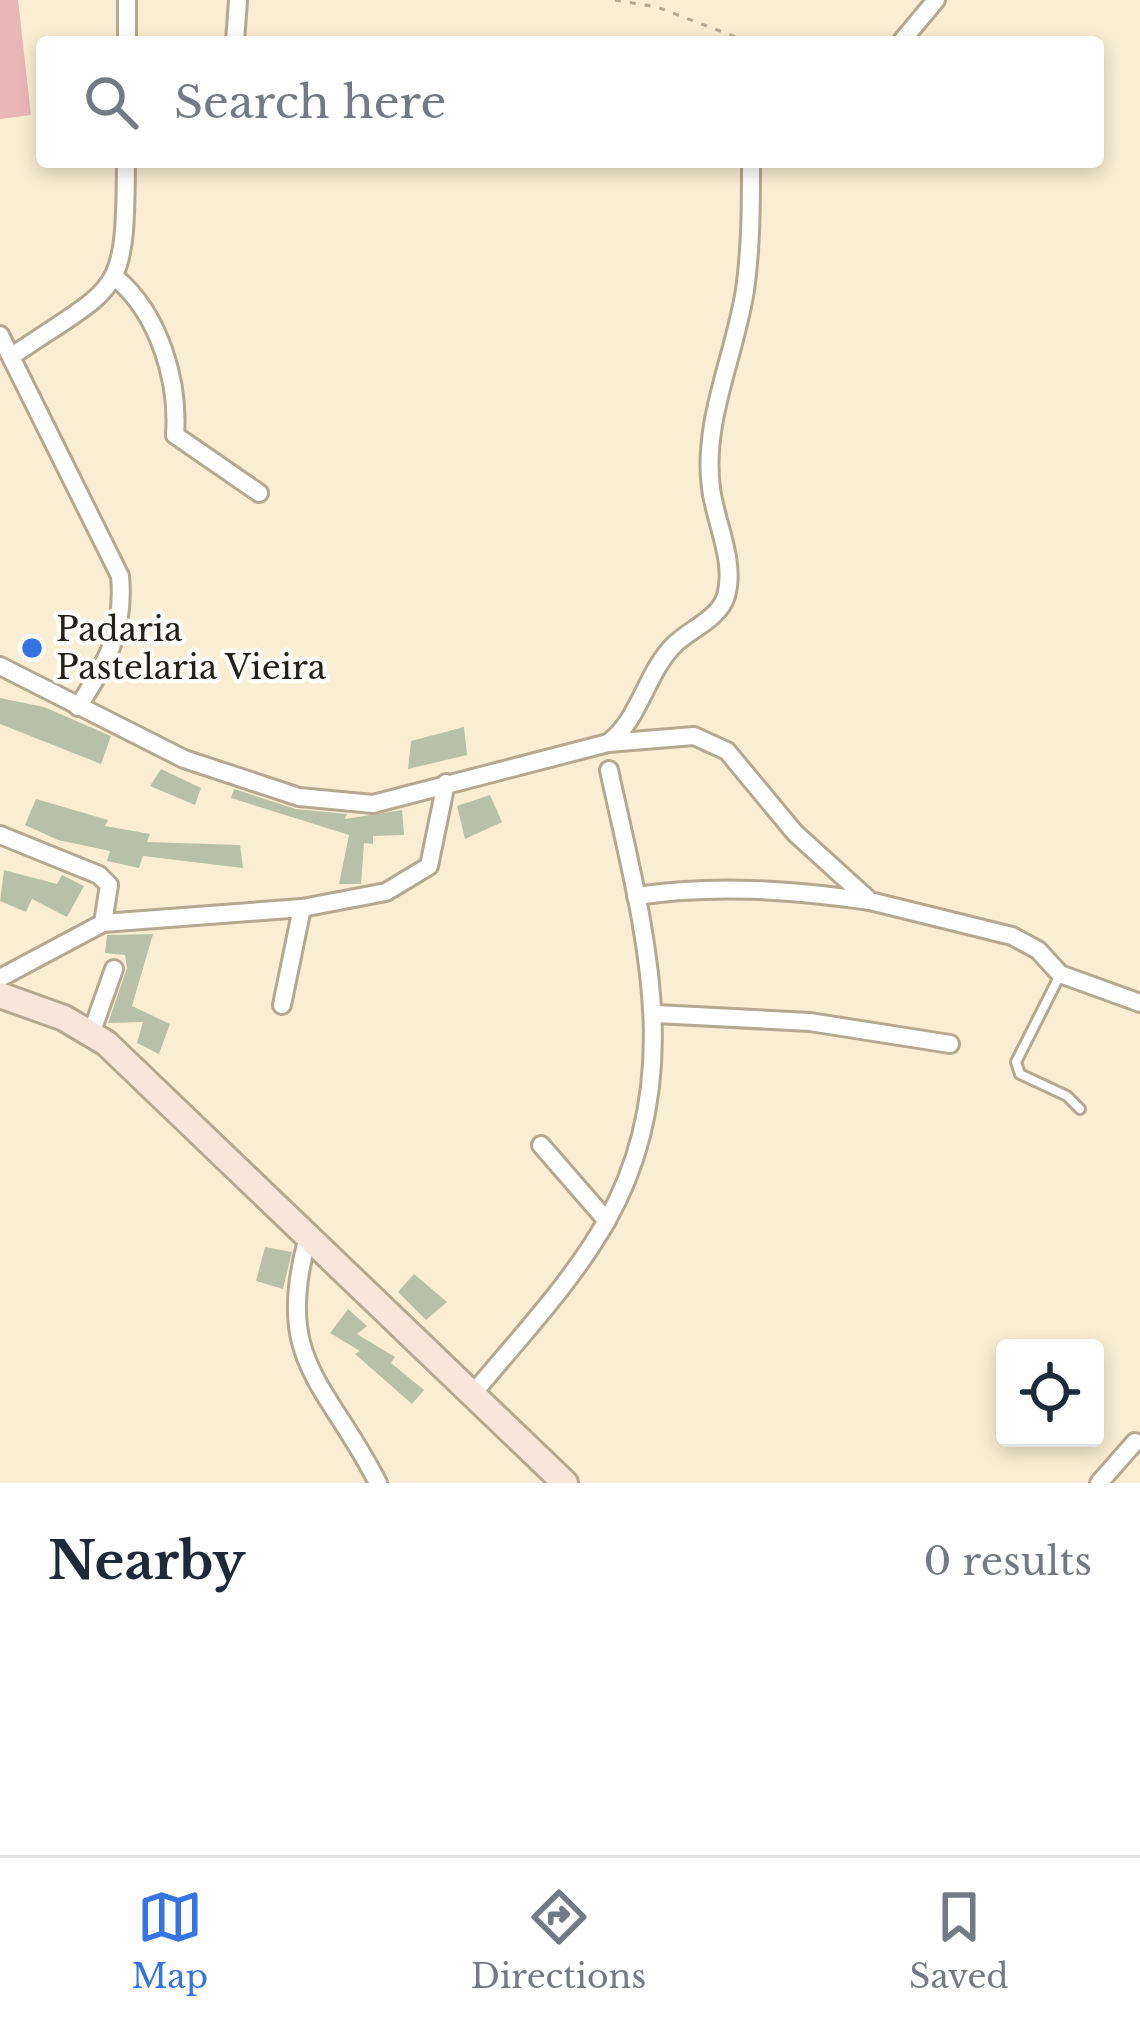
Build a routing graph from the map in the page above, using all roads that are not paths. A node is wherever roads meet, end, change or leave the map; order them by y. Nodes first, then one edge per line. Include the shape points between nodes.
1 (127, 0) edge
2 (238, 0) edge
3 (936, 0) edge
4 (127, 36) edge
5 (235, 36) edge
6 (906, 36) edge
7 (126, 168) edge
8 (752, 168) edge
9 (116, 278) junction
10 (0, 335) edge
11 (12, 356) junction
12 (259, 493) dead end
13 (0, 666) edge
14 (78, 707) junction
15 (608, 743) junction
16 (609, 770) dead end
17 (446, 783) junction
18 (0, 836) edge
19 (636, 896) junction
20 (870, 901) junction
21 (302, 908) junction
22 (103, 922) junction
23 (114, 969) dead end
24 (1060, 974) junction
25 (0, 978) edge
26 (0, 995) edge
27 (1140, 1004) edge
28 (283, 1005) dead end
29 (656, 1014) junction
30 (92, 1034) junction
31 (950, 1044) dead end
32 (1080, 1109) dead end
33 (541, 1144) dead end
34 (607, 1221) junction
35 (308, 1237) junction
36 (472, 1395) junction
37 (1135, 1442) dead end
38 (378, 1483) edge
39 (565, 1483) edge
40 (1099, 1483) edge

1 - 4 street
2 - 5 street
3 - 6 street
7 - 9 street via 126,251
8 - 15 street via 744,292 712,432 710,488 728,590 721,609 673,646 622,733
9 - 11 street via 95,303
9 - 12 street via 140,297 178,393 175,435
10 - 11 street
11 - 14 street via 120,576 115,649
13 - 14 street
14 - 17 street via 184,760 299,797 373,804
15 - 17 street
15 - 20 street via 694,736 727,752 795,833
16 - 19 street
17 - 21 street via 429,866 386,892
18 - 22 street via 99,875 109,884
19 - 20 street via 695,887
19 - 29 street
20 - 24 street via 1012,935
21 - 22 street
21 - 28 street
22 - 25 street
23 - 30 street
24 - 27 street
24 - 32 lane via 1016,1062 1020,1074
26 - 30 main road
29 - 31 street via 810,1022
29 - 34 street via 650,1113
30 - 35 main road
33 - 34 street
34 - 36 street
35 - 36 main road
35 - 38 street via 296,1282 299,1344
36 - 39 main road
37 - 40 street

